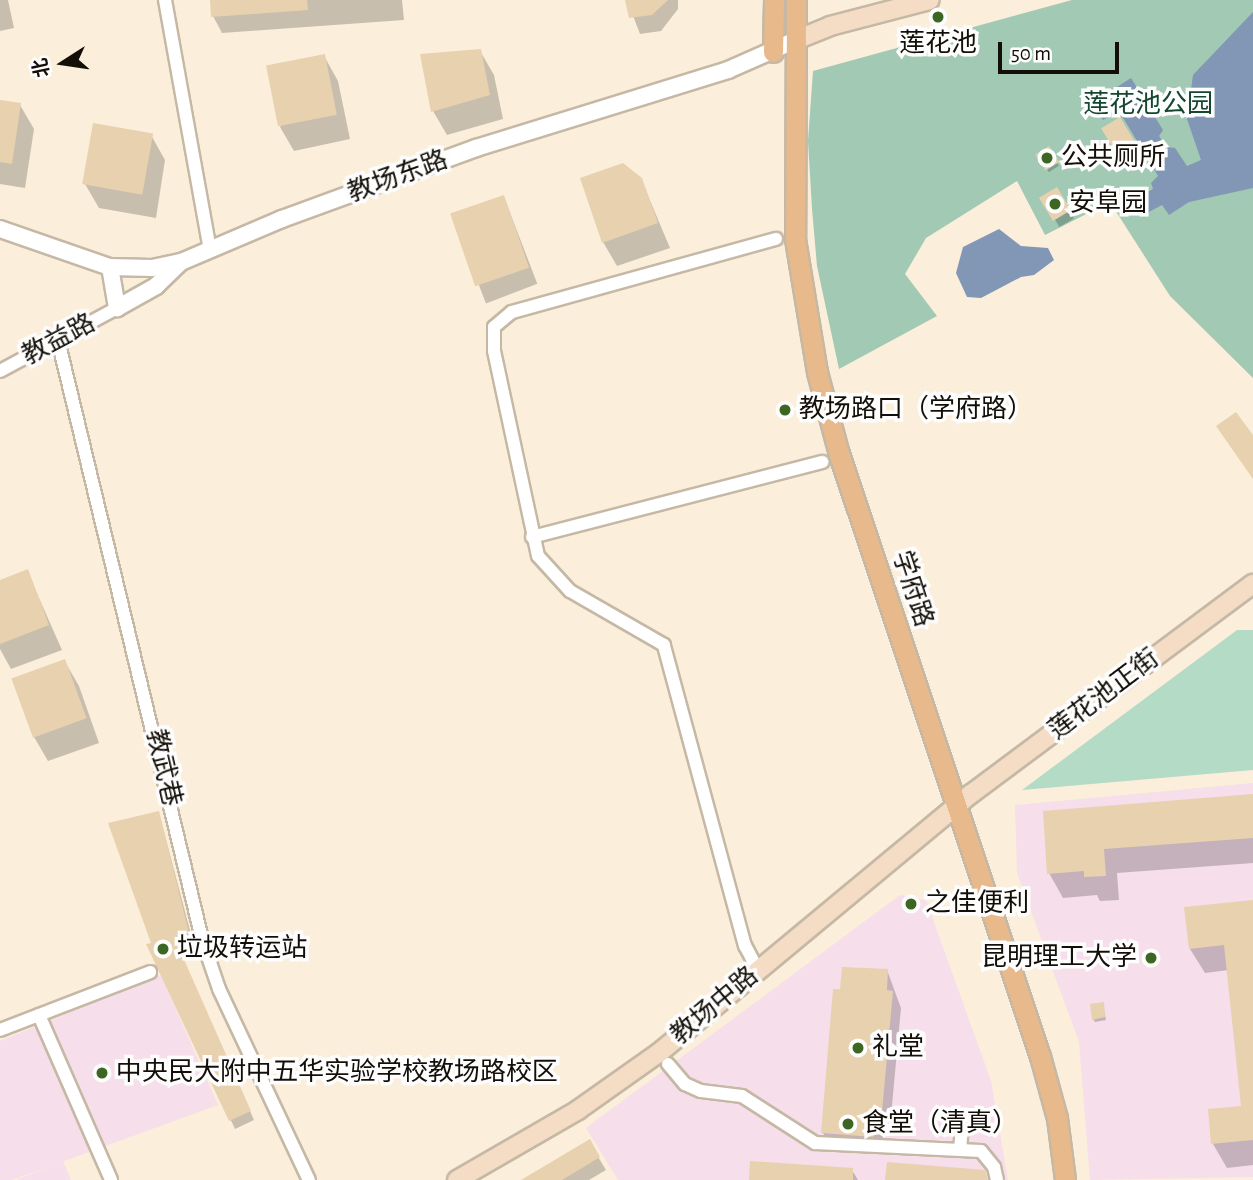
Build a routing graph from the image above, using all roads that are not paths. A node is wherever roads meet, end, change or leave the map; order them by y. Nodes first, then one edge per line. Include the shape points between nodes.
1 (165, 0) edge
2 (774, 0) edge
3 (796, 0) edge
4 (930, 0) edge
5 (796, 40) junction
6 (774, 52) junction
7 (0, 229) edge
8 (776, 239) dead end
9 (210, 250) junction
10 (181, 262) junction
11 (110, 267) junction
12 (117, 308) junction
13 (58, 340) junction
14 (0, 371) edge
15 (822, 462) dead end
16 (531, 537) junction
17 (1253, 584) edge
18 (957, 807) junction
19 (758, 970) junction
20 (150, 972) dead end
21 (39, 1016) junction
22 (0, 1030) edge
23 (668, 1064) dead end
24 (962, 1127) dead end
25 (960, 1150) junction
26 (111, 1180) edge
27 (309, 1180) edge
28 (457, 1180) edge
29 (996, 1180) edge
30 (1065, 1180) edge

1 - 9 street
2 - 6 main road
3 - 5 main road, 学府路
4 - 5 main road via 830,26
5 - 6 street, 教场东路
5 - 18 main road, 学府路 via 795,239 817,372 839,454
6 - 9 street, 教场东路 via 476,148
7 - 11 street, 教场东路
8 - 16 street via 512,313 494,327 494,351
9 - 10 street, 教场东路
10 - 11 street, 教场东路 via 152,268
10 - 12 street via 156,286
11 - 12 street
12 - 13 street, 教益路
13 - 14 street, 教益路
13 - 27 street, 教武巷 via 202,939 219,989
15 - 16 street
16 - 19 street via 538,556 570,591 664,645 745,946
17 - 18 main road, 莲花池正街
18 - 19 main road, 教场中路
18 - 30 main road, 学府路 via 1040,1056 1057,1118
19 - 28 main road, 教场中路 via 660,1052 578,1110
20 - 21 street
21 - 22 street
21 - 26 street
23 - 25 street via 685,1084 701,1091 742,1096 815,1143
24 - 25 street
25 - 29 street via 981,1151

